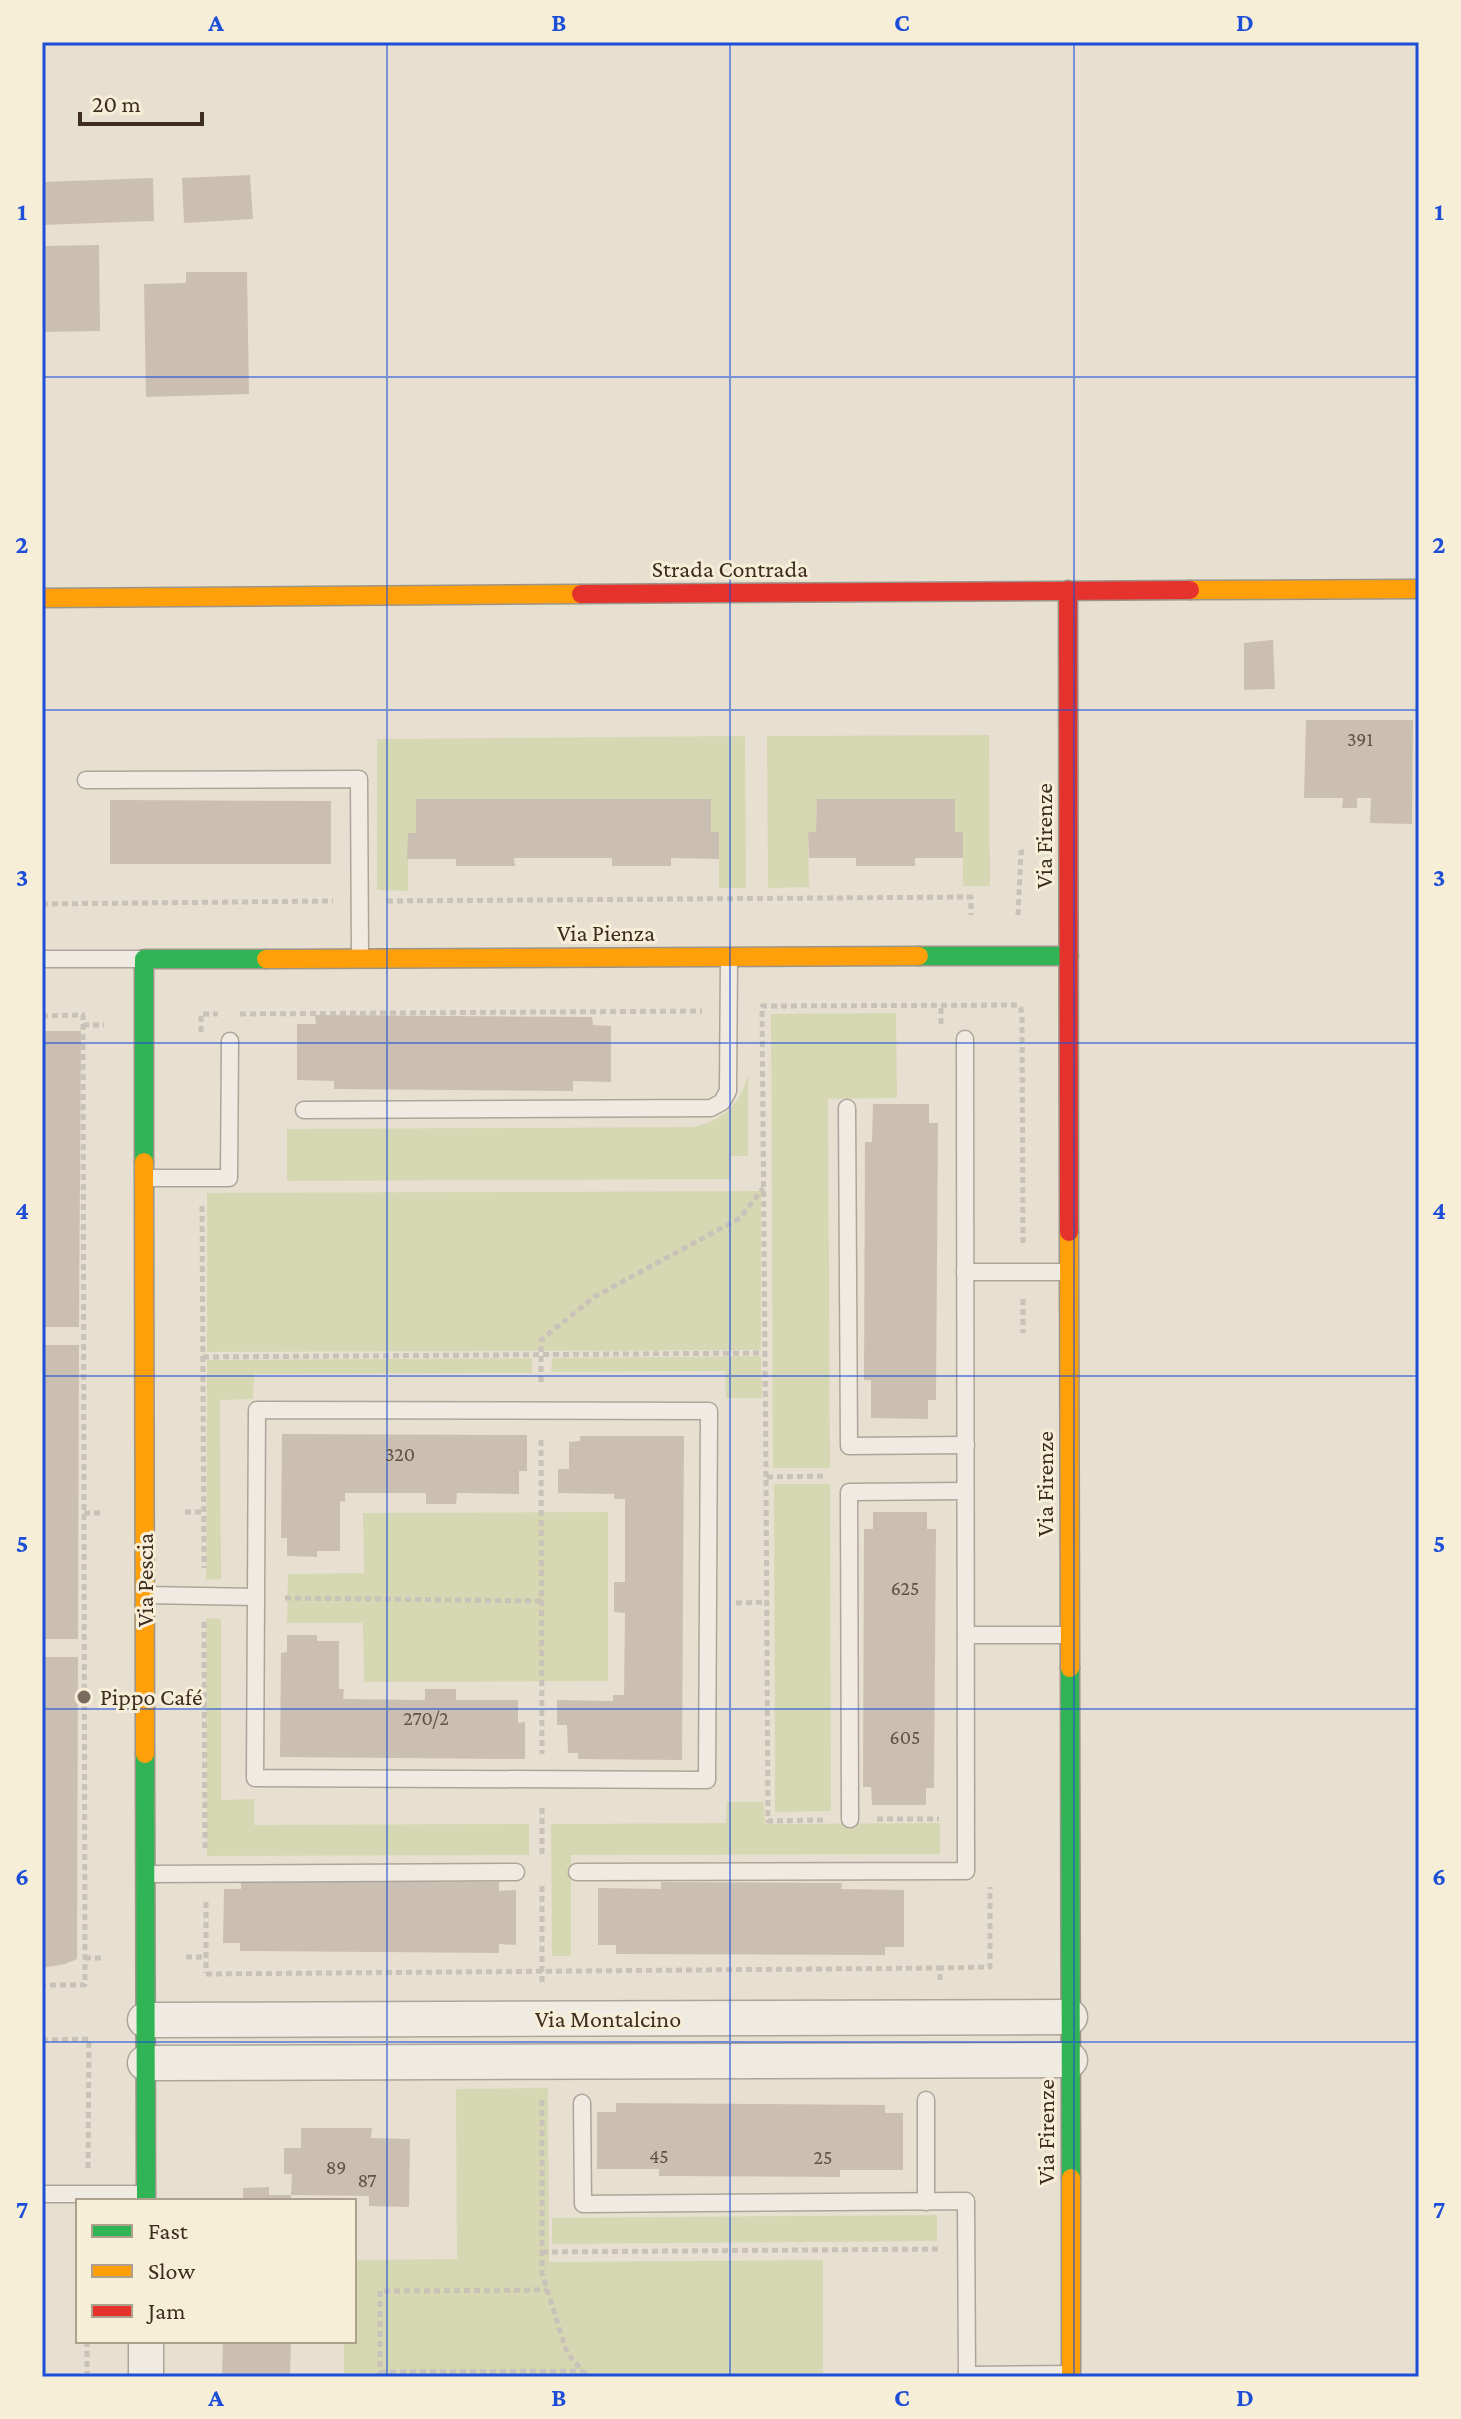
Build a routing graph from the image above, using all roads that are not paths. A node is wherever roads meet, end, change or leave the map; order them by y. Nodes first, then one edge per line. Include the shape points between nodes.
1 (1419, 589) edge
2 (1068, 590) junction
3 (42, 598) edge
4 (86, 780) dead end
5 (1069, 956) junction
6 (729, 957) junction
7 (360, 958) junction
8 (42, 959) edge
9 (144, 959) junction
10 (965, 1039) dead end
11 (230, 1041) dead end
12 (847, 1108) dead end
13 (304, 1110) dead end
14 (143, 1178) junction
15 (965, 1272) junction
16 (1069, 1272) junction
17 (966, 1445) junction
18 (965, 1491) junction
19 (145, 1595) junction
20 (256, 1597) junction
21 (966, 1635) junction
22 (1070, 1635) junction
23 (850, 1819) road end
24 (516, 1872) dead end
25 (577, 1872) dead end
26 (145, 1873) junction
27 (1070, 2017) junction
28 (145, 2020) junction
29 (1070, 2060) junction
30 (145, 2063) junction
31 (926, 2100) dead end
32 (582, 2103) dead end
33 (42, 2194) edge
34 (146, 2197) edge
35 (926, 2202) junction
36 (146, 2343) edge
37 (1071, 2375) edge
38 (967, 2376) edge
39 (146, 2377) edge

1 - 2 street, Strada Contrada
2 - 3 street, Strada Contrada
2 - 5 street, Via Firenze
4 - 7 lane via 359,779
5 - 6 street, Via Pienza
5 - 16 street, Via Firenze
6 - 7 street, Via Pienza
6 - 13 lane via 728,1091 711,1108
7 - 9 street, Via Pienza
8 - 9 lane
9 - 14 street, Via Pescia
10 - 15 lane
11 - 14 lane via 229,1178
12 - 17 lane via 849,1446
14 - 19 street, Via Pescia
15 - 16 lane
15 - 17 lane
16 - 22 street, Via Firenze
17 - 18 lane
18 - 21 lane
18 - 23 lane via 849,1492
19 - 20 lane
19 - 26 street, Via Pescia
20 - 20 lane via 257,1410 709,1411 707,1780 255,1778
21 - 22 lane
21 - 25 lane via 966,1871
22 - 27 street, Via Firenze
24 - 26 lane
26 - 28 street, Via Pescia
27 - 28 street, Via Montalcino
27 - 29 street, Via Firenze
28 - 30 street, Via Pescia
29 - 30 street, Via Montalcino
29 - 37 street, Via Firenze
30 - 34 street, Via Pescia
31 - 35 lane
32 - 35 lane via 583,2204
33 - 34 lane
35 - 38 lane via 966,2201
36 - 39 street
37 - 38 lane

